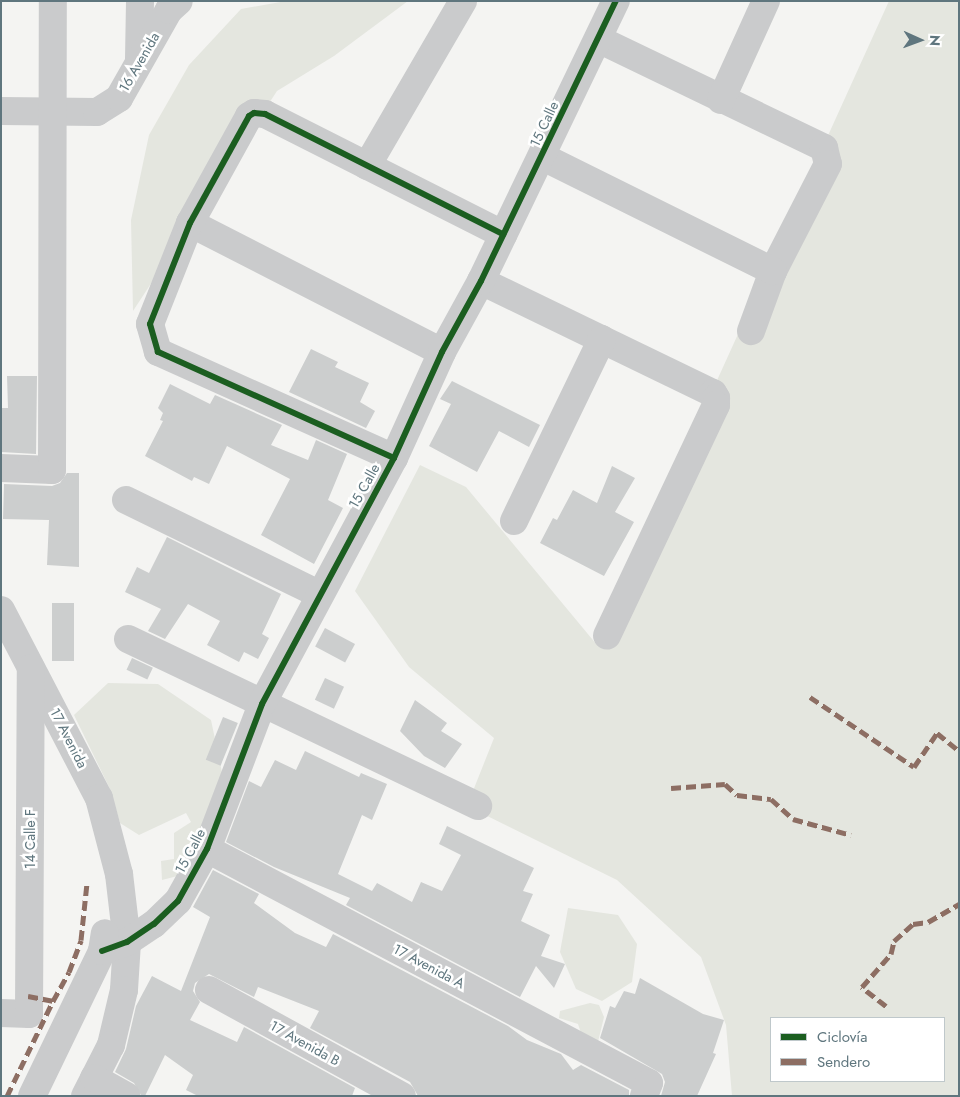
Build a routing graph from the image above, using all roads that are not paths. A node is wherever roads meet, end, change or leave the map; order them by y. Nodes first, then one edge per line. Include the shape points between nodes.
1 (53, 1) edge
2 (140, 1) edge
3 (179, 1) edge
4 (463, 1) edge
5 (616, 1) edge
6 (766, 1) edge
7 (598, 39) junction
8 (139, 60) junction
9 (722, 100) junction
10 (1, 110) edge
11 (53, 111) junction
12 (543, 157) junction
13 (367, 166) junction
14 (190, 223) junction
15 (503, 234) junction
16 (772, 271) junction
17 (482, 281) junction
18 (751, 331) dead end
19 (602, 339) junction
20 (442, 352) junction
21 (394, 458) junction
22 (1, 468) edge
23 (126, 500) dead end
24 (514, 521) dead end
25 (319, 594) junction
26 (1, 610) edge
27 (607, 636) dead end
28 (128, 639) dead end
29 (31, 663) junction
30 (262, 704) junction
31 (478, 806) dead end
32 (208, 849) junction
33 (114, 946) junction
34 (209, 990) dead end
35 (1, 1013) edge
36 (90, 1087) edge
37 (371, 1088) edge
38 (646, 1090) edge
39 (32, 1096) edge
40 (126, 1096) edge
41 (402, 1096) edge

1 - 11 street
2 - 8 street
3 - 8 street, 16 Avenida via 169,10
4 - 13 street
5 - 7 street, 15 Calle
6 - 9 street
7 - 9 street
7 - 12 street, 15 Calle
8 - 11 street, 16 Avenida via 119,98 97,112
9 - 16 street via 824,148 827,156 828,164
10 - 11 street, 16 Avenida
11 - 22 street via 52,470
12 - 15 street, 15 Calle
12 - 16 street
13 - 14 street via 265,114 254,113 249,116
13 - 15 street
14 - 20 street
14 - 21 street via 150,324 158,352
15 - 17 street, 15 Calle
16 - 18 street
17 - 19 street
17 - 20 street, 15 Calle
19 - 24 street
19 - 27 street via 714,393 716,398 716,405
20 - 21 street, 15 Calle
21 - 25 street, 15 Calle
23 - 25 street
25 - 30 street, 15 Calle
26 - 29 street, 17 Avenida
28 - 30 street
29 - 33 street, 17 Avenida via 99,798 119,874
29 - 35 street, 14 Calle F via 29,1014
30 - 31 street
30 - 32 street, 15 Calle
32 - 33 street, 15 Calle via 178,901 154,924
32 - 38 street, 17 Avenida A
33 - 36 street via 124,990 111,1045
33 - 39 street
34 - 37 street, 17 Avenida B
36 - 40 street
37 - 41 street, 17 Avenida B

